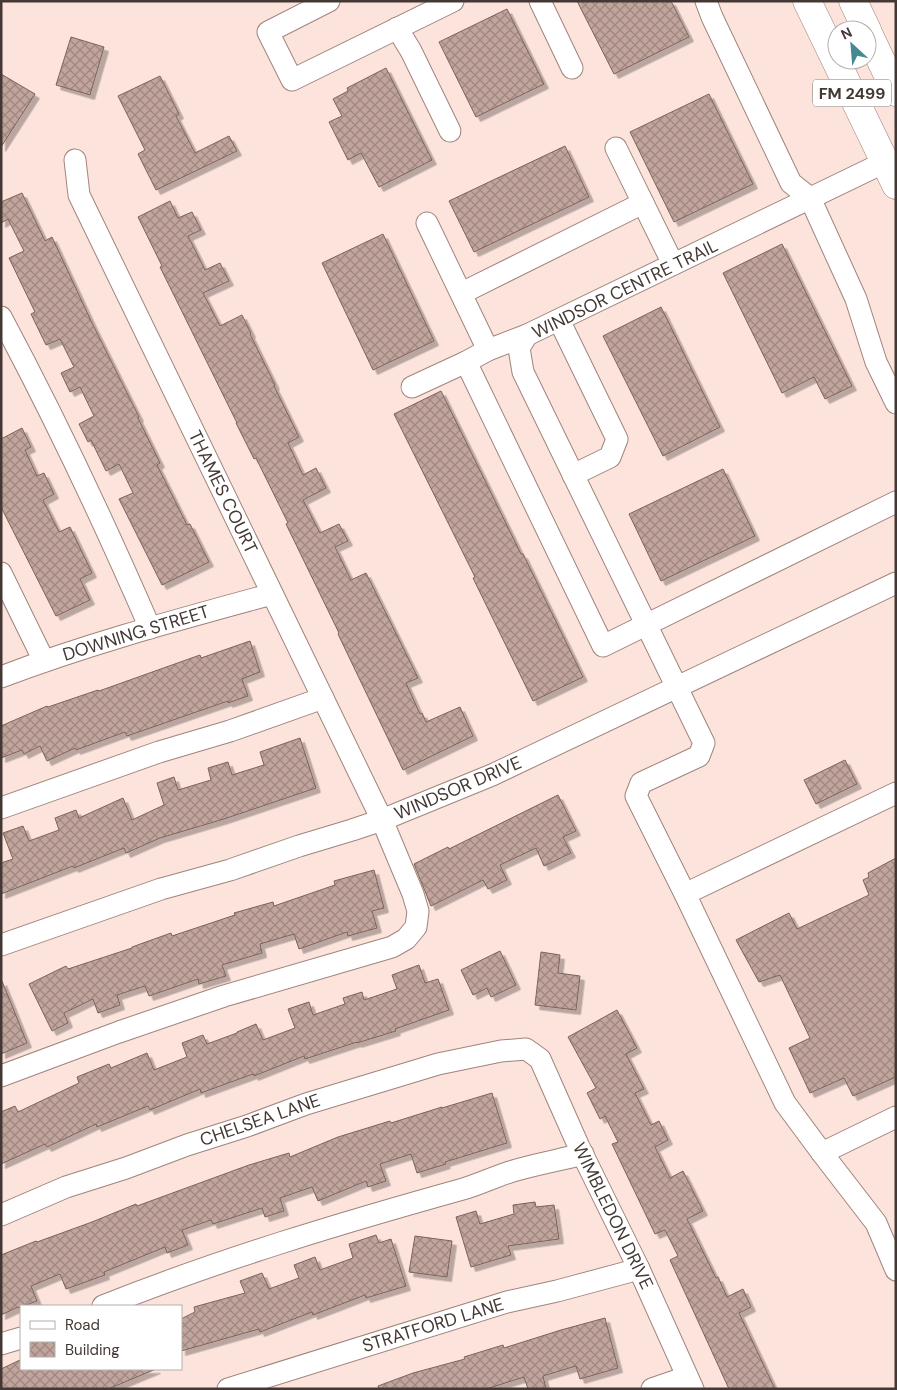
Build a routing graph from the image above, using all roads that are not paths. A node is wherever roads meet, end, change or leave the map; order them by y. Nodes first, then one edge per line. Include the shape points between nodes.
1 (329, 1) edge
2 (453, 1) edge
3 (540, 1) edge
4 (706, 1) edge
5 (808, 1) edge
6 (853, 1) edge
7 (430, 6) edge
8 (862, 20) edge
9 (397, 28) junction
10 (877, 51) edge
11 (572, 68) dead end
12 (896, 92) edge
13 (450, 131) dead end
14 (616, 148) dead end
15 (75, 160) dead end
16 (890, 173) edge
17 (810, 198) junction
18 (643, 203) junction
19 (427, 223) dead end
20 (673, 264) junction
21 (462, 293) junction
22 (1, 317) edge
23 (560, 320) junction
24 (527, 335) junction
25 (488, 350) junction
26 (466, 362) junction
27 (412, 387) dead end
28 (896, 403) edge
29 (573, 475) junction
30 (896, 502) edge
31 (1, 572) edge
32 (896, 584) edge
33 (272, 594) junction
34 (647, 625) junction
35 (150, 628) junction
36 (44, 661) junction
37 (1, 677) edge
38 (677, 688) junction
39 (323, 698) junction
40 (896, 793) edge
41 (1, 808) edge
42 (382, 820) junction
43 (685, 894) junction
44 (1, 945) edge
45 (526, 1049) joint
46 (1, 1076) edge
47 (896, 1118) edge
48 (822, 1153) junction
49 (583, 1154) junction
50 (1, 1215) edge
51 (639, 1269) junction
52 (896, 1270) edge
53 (106, 1305) edge
54 (20, 1338) edge
55 (1, 1344) edge
56 (690, 1383) edge
57 (228, 1389) edge
58 (652, 1389) edge

1 - 9 street via 268,32 292,80
2 - 7 street
3 - 11 street
4 - 17 street via 791,183
5 - 16 main road, FM 2499
6 - 8 main road, FM 2499
7 - 9 street
9 - 13 street
10 - 12 main road, FM 2499
14 - 18 street
15 - 33 street, THAMES COURT via 79,195
16 - 17 street, WINDSOR CENTRE TRAIL
17 - 20 street, WINDSOR CENTRE TRAIL
17 - 28 street via 856,298 876,362
18 - 20 street
18 - 21 street
19 - 21 street
20 - 23 street, WINDSOR CENTRE TRAIL
21 - 25 street
22 - 35 street via 113,542
23 - 24 street, WINDSOR CENTRE TRAIL
23 - 29 street via 618,439 610,457
24 - 25 street
24 - 29 street, WINDSOR CENTRE TRAIL via 519,348 523,372
25 - 26 street
26 - 27 street
26 - 34 street via 603,646
29 - 34 street, WINDSOR CENTRE TRAIL
30 - 34 street
31 - 36 street
32 - 38 street, WINDSOR DRIVE
33 - 35 street, DOWNING STREET
33 - 39 street, THAMES COURT
34 - 38 street, WINDSOR CENTRE TRAIL
35 - 36 street, DOWNING STREET
36 - 37 street, DOWNING STREET
38 - 42 street, WINDSOR DRIVE via 492,775
38 - 43 street, WINDSOR CENTRE TRAIL via 704,742 699,756 641,783 636,796
39 - 41 street
39 - 42 street, THAMES COURT
40 - 43 street
42 - 44 street, WINDSOR DRIVE via 161,889
42 - 46 street, THAMES COURT via 418,911 416,927 406,938 392,947 224,996
43 - 48 street, WINDSOR CENTRE TRAIL via 786,1103
45 - 49 street, WIMBLEDON DRIVE via 540,1059
45 - 50 street, CHELSEA LANE via 438,1064 306,1104 66,1187
47 - 48 street
48 - 52 street, WINDSOR CENTRE TRAIL via 876,1223
49 - 51 street, WIMBLEDON DRIVE
49 - 53 street via 515,1170 466,1188 350,1221
51 - 56 street, WIMBLEDON DRIVE
51 - 57 street, STRATFORD LANE via 507,1302
54 - 55 street
56 - 58 street

